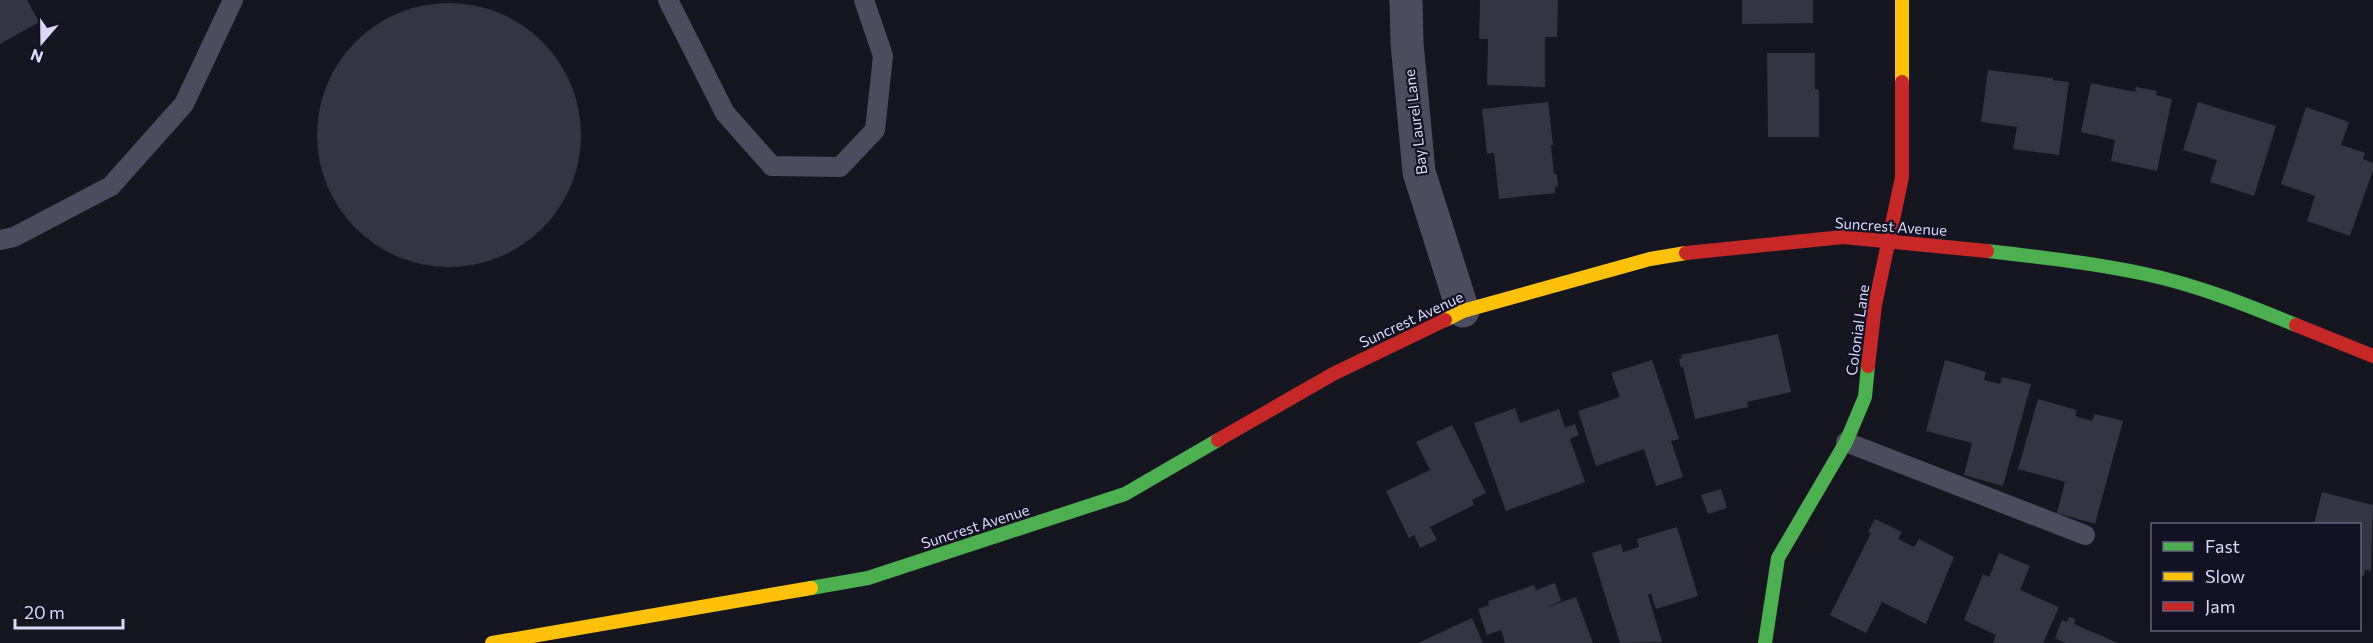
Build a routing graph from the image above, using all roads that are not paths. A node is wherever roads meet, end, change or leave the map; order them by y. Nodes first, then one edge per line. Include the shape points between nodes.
1 (233, 0) edge
2 (668, 0) edge
3 (864, 0) edge
4 (1406, 0) edge
5 (1902, 0) edge
6 (0, 240) edge
7 (1889, 241) junction
8 (1463, 311) junction
9 (2373, 356) edge
10 (1846, 442) junction
11 (2085, 535) dead end
12 (492, 643) edge
13 (1765, 643) edge

1 - 6 lane via 184,104 111,186 14,237
2 - 3 lane via 725,113 772,166 840,167 875,130 883,56
4 - 8 street, Bay Laurel Lane via 1419,172
5 - 7 street, Colonial Lane via 1902,177
7 - 8 street, Suncrest Avenue via 1844,237 1710,249 1650,260
7 - 9 street, Suncrest Avenue via 2052,258 2146,274 2234,300
7 - 10 street, Colonial Lane via 1875,305 1865,397
8 - 12 street, Suncrest Avenue via 1333,374 1125,494 868,578
10 - 11 lane
10 - 13 street, Colonial Lane via 1778,558

